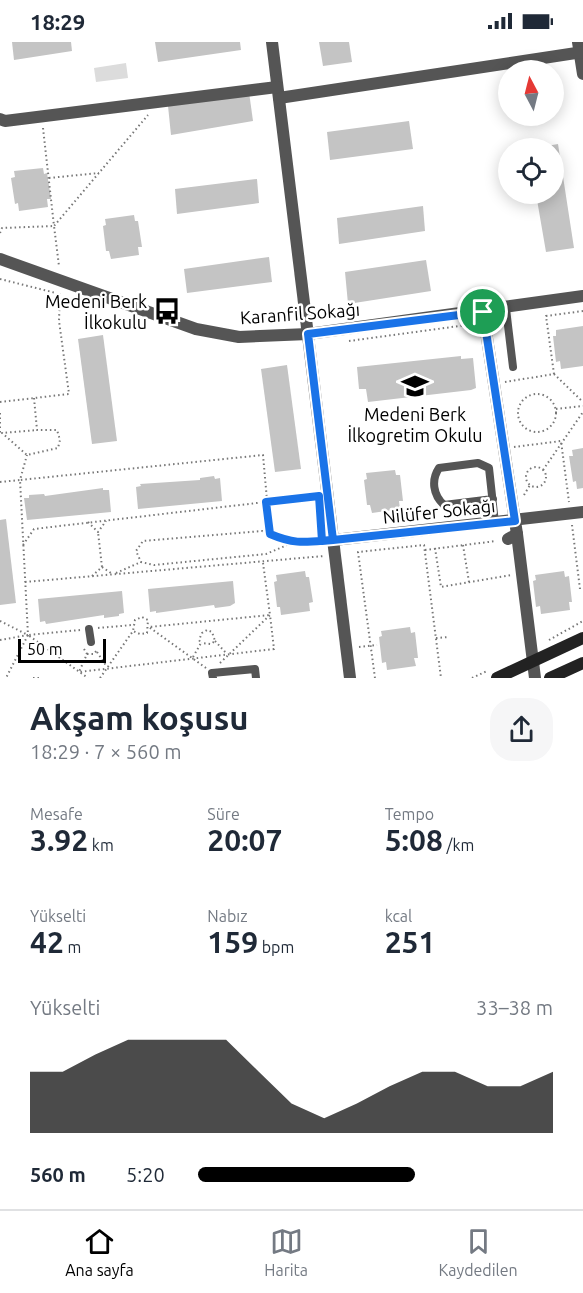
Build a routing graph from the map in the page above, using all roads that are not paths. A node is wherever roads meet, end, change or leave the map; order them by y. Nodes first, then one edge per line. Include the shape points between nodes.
1 (272, 42) edge
2 (580, 49) edge
3 (583, 74) edge
4 (278, 92) junction
5 (2, 122) edge
6 (0, 259) edge
7 (583, 296) edge
8 (506, 309) junction
9 (483, 312) junction
10 (308, 334) junction
11 (513, 367) dead end
12 (493, 500) junction
13 (577, 512) edge
14 (515, 515) junction
15 (495, 523) junction
16 (333, 540) junction
17 (89, 629) road end
18 (583, 638) edge
19 (91, 642) road end
20 (532, 662) junction
21 (583, 663) edge
22 (212, 676) edge
23 (256, 678) edge
24 (351, 678) edge
25 (497, 678) edge
26 (535, 678) edge
27 (550, 678) edge

1 - 4 street
2 - 3 street
2 - 4 street
4 - 5 street via 152,102
4 - 10 street
6 - 10 street, Karanfil Sokağı via 196,329 238,337
7 - 8 street, Karanfil Sokağı
8 - 9 street, Karanfil Sokağı
8 - 11 lane
9 - 10 street, Karanfil Sokağı
9 - 14 street
10 - 16 street
12 - 12 lane via 444,506 436,498 434,476 439,468 478,463 489,468
12 - 15 lane
13 - 14 street, Nilüfer Sokağı
14 - 15 street, Nilüfer Sokağı
14 - 20 street via 512,537
15 - 16 street, Nilüfer Sokağı
16 - 24 street
17 - 19 lane
18 - 20 main road
20 - 25 main road
20 - 26 street
21 - 27 main road
22 - 23 lane via 255,669

